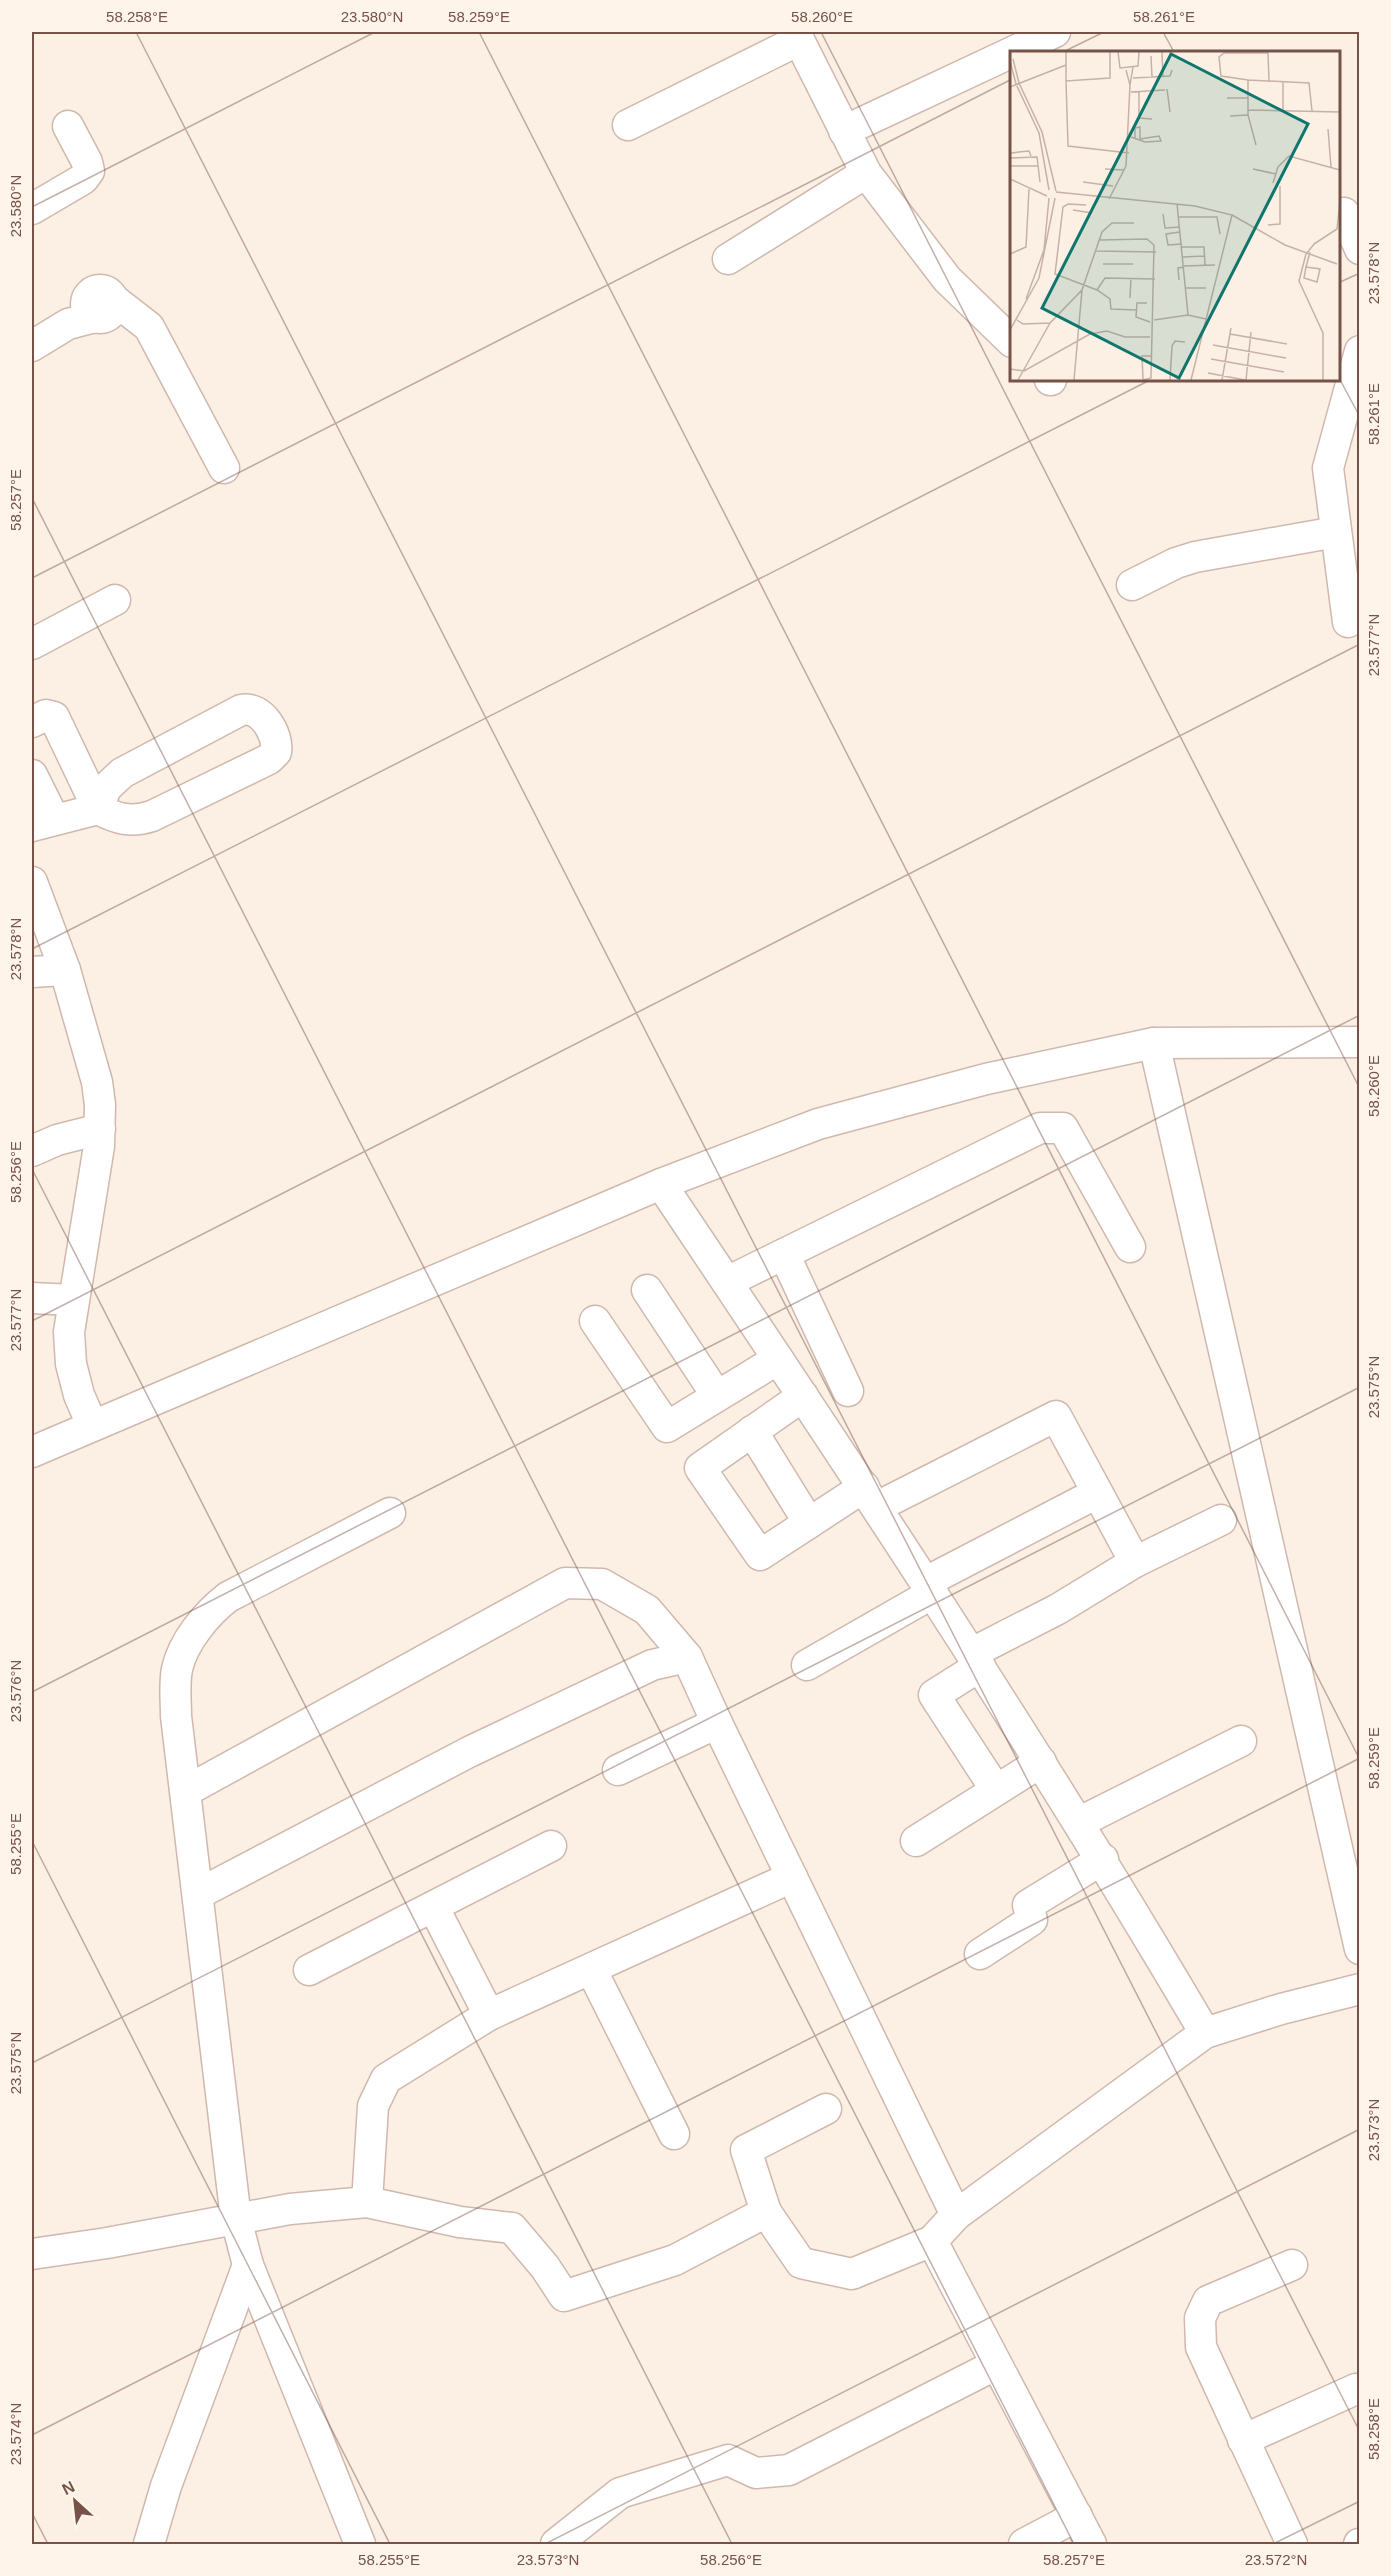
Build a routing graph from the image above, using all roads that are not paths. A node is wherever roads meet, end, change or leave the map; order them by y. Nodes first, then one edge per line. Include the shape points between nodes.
1 (1055, 32) edge
2 (797, 36) edge
3 (1015, 51) edge
4 (1010, 53) edge
5 (628, 125) dead end
6 (68, 126) dead end
7 (844, 131) junction
8 (866, 173) junction
9 (32, 209) edge
10 (1344, 213) dead end
11 (1359, 249) edge
12 (728, 259) dead end
13 (1010, 341) edge
14 (32, 346) edge
15 (1359, 351) edge
16 (224, 468) dead end
17 (1336, 532) junction
18 (1132, 585) dead end
19 (116, 600) dead end
20 (1348, 622) dead end
21 (32, 644) edge
22 (32, 722) edge
23 (32, 775) edge
24 (98, 809) junction
25 (43, 823) edge
26 (32, 882) edge
27 (65, 970) junction
28 (32, 972) edge
29 (1359, 1042) edge
30 (1154, 1043) junction
31 (100, 1129) junction
32 (32, 1151) edge
33 (661, 1184) junction
34 (1130, 1247) dead end
35 (784, 1254) junction
36 (727, 1282) junction
37 (647, 1290) dead end
38 (32, 1298) edge
39 (73, 1300) junction
40 (595, 1321) dead end
41 (778, 1359) junction
42 (848, 1391) dead end
43 (717, 1396) junction
44 (803, 1396) junction
45 (92, 1425) junction
46 (752, 1431) junction
47 (32, 1452) edge
48 (1097, 1493) junction
49 (871, 1497) junction
50 (390, 1513) dead end
51 (1221, 1520) dead end
52 (809, 1523) junction
53 (1135, 1562) junction
54 (929, 1588) junction
55 (687, 1657) junction
56 (976, 1659) junction
57 (807, 1665) dead end
58 (717, 1724) junction
59 (1241, 1741) dead end
60 (1041, 1762) junction
61 (618, 1770) dead end
62 (996, 1790) junction
63 (186, 1791) junction
64 (1080, 1822) junction
65 (916, 1841) dead end
66 (552, 1846) dead end
67 (1103, 1859) junction
68 (792, 1876) junction
69 (198, 1894) junction
70 (434, 1908) junction
71 (1359, 1949) edge
72 (980, 1954) dead end
73 (309, 1970) dead end
74 (592, 1971) junction
75 (1359, 1989) edge
76 (489, 2015) junction
77 (1205, 2033) junction
78 (826, 2109) dead end
79 (674, 2134) dead end
80 (367, 2202) junction
81 (766, 2212) junction
82 (956, 2215) junction
83 (236, 2218) junction
84 (932, 2241) junction
85 (32, 2254) edge
86 (248, 2265) junction
87 (1292, 2265) dead end
88 (995, 2365) junction
89 (1356, 2389) dead end
90 (1243, 2440) junction
91 (1077, 2516) junction
92 (149, 2544) edge
93 (360, 2544) edge
94 (556, 2544) edge
95 (1024, 2544) edge
96 (1090, 2544) edge
97 (1292, 2544) edge

1 - 3 lane
2 - 5 lane
2 - 7 lane
4 - 7 lane
6 - 9 lane via 87,162 87,176
7 - 8 lane
8 - 12 lane
8 - 13 lane via 947,279
10 - 11 lane
14 - 16 lane via 100,313 150,327
15 - 17 lane via 1328,468
17 - 18 lane via 1195,557
17 - 20 lane
19 - 21 lane
22 - 24 lane via 46,715 57,720
23 - 25 lane
24 - 24 lane via 125,821 139,821 269,759 276,752 276,742 258,712 240,710 122,773 106,788
24 - 25 lane
26 - 27 lane
27 - 28 lane
27 - 31 lane via 97,1082
29 - 30 lane
30 - 33 lane via 986,1079 818,1124
30 - 71 lane
31 - 32 lane
31 - 39 lane
33 - 36 lane
33 - 45 lane
34 - 35 lane via 1063,1128 1040,1128
35 - 36 lane
35 - 42 lane
36 - 41 lane
37 - 43 lane
38 - 39 lane
39 - 45 lane via 71,1364
40 - 43 lane via 667,1427
41 - 43 lane
41 - 44 lane
44 - 46 lane
44 - 49 lane
45 - 47 lane
46 - 52 lane
46 - 52 lane via 700,1468 760,1555
48 - 49 lane via 1056,1416
48 - 53 lane
48 - 54 lane
49 - 52 lane
49 - 54 lane
50 - 63 lane via 228,1597 189,1640 177,1669 176,1716
51 - 53 lane
53 - 56 lane
54 - 56 lane
54 - 57 lane
55 - 58 lane
55 - 63 lane via 647,1610 602,1584 565,1583
55 - 69 lane via 652,1665 469,1752
56 - 60 lane
56 - 62 lane via 934,1695
58 - 61 lane
58 - 68 lane
59 - 64 lane
60 - 62 lane
60 - 64 lane
62 - 65 lane
63 - 69 lane
64 - 67 lane
66 - 70 lane
67 - 72 lane via 1028,1905 1032,1920
67 - 77 lane
68 - 74 lane
68 - 82 lane
69 - 83 lane
70 - 73 lane
70 - 76 lane
74 - 76 lane
74 - 79 lane
75 - 77 lane
76 - 80 lane via 386,2079 373,2106
77 - 82 lane
78 - 81 lane via 746,2150
80 - 81 lane via 460,2222 512,2228 545,2266 564,2296 675,2260
80 - 83 lane
81 - 84 lane via 801,2263 852,2274
82 - 84 lane
83 - 85 lane
83 - 86 lane
84 - 88 lane
86 - 92 lane via 166,2486
86 - 93 lane
87 - 90 lane via 1208,2301 1200,2318 1201,2347
88 - 91 lane
88 - 94 lane via 789,2470 756,2473 728,2460 620,2493
89 - 90 lane
90 - 97 lane
91 - 95 lane
91 - 96 lane

